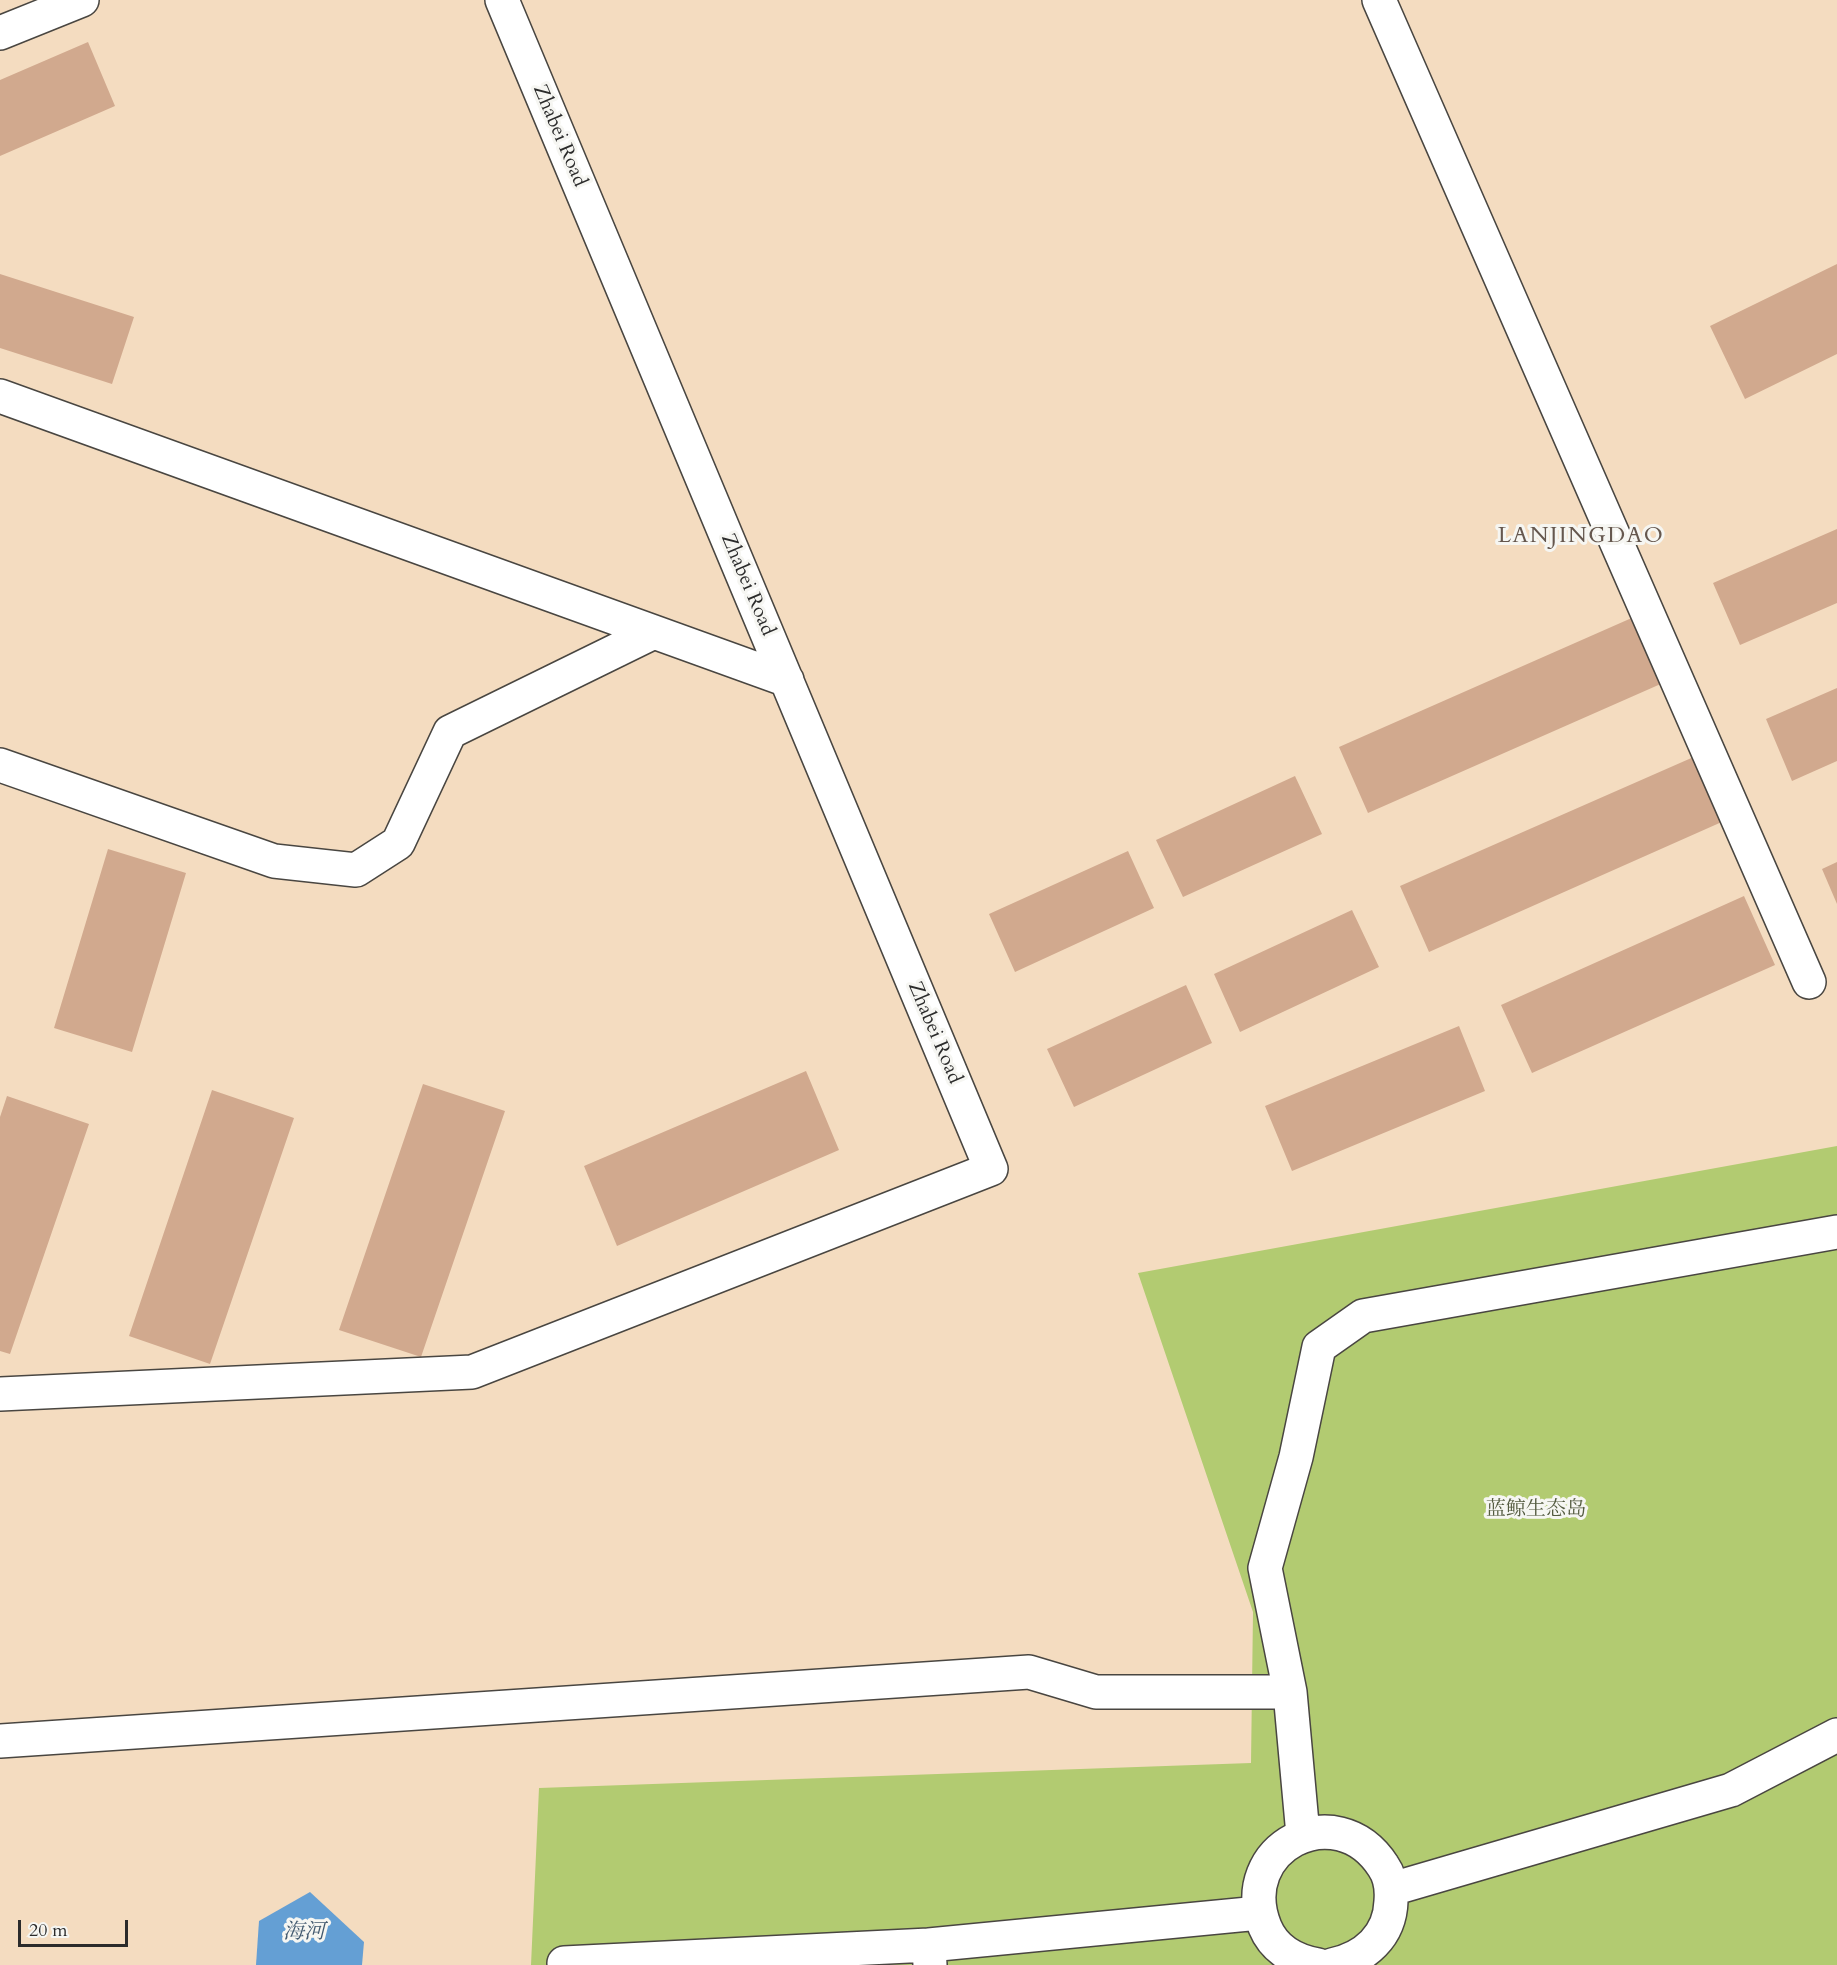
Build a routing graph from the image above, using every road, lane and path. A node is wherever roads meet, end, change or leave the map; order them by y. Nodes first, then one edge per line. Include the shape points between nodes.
1 (82, 0) edge
2 (502, 0) edge
3 (1379, 0) edge
4 (0, 33) edge
5 (0, 396) edge
6 (654, 632) junction
7 (786, 680) junction
8 (0, 765) edge
9 (1809, 982) dead end
10 (1837, 1232) edge
11 (0, 1394) edge
12 (1290, 1692) junction
13 (1837, 1735) edge
14 (0, 1741) edge
15 (1303, 1835) junction
16 (1392, 1889) junction
17 (1259, 1913) junction
18 (929, 1955) edge
19 (564, 1963) dead end
20 (1318, 1965) edge
21 (1332, 1965) edge

1 - 4 street
2 - 7 street, Zhabei Road
3 - 9 street
5 - 6 street
6 - 7 street
6 - 8 street via 450,732 398,843 356,870 274,861
7 - 11 street, Zhabei Road via 991,1169 472,1372
10 - 12 street via 1363,1316 1319,1347 1296,1457 1264,1568
12 - 14 street via 1096,1692 1029,1671
12 - 15 street
13 - 16 street via 1731,1790
15 - 16 street via 1323,1831 1360,1841 1376,1854
15 - 17 street via 1286,1844 1262,1875 1257,1894
16 - 21 street via 1391,1912 1383,1934 1368,1951
17 - 18 street
17 - 20 street via 1268,1934 1283,1951
18 - 19 street

